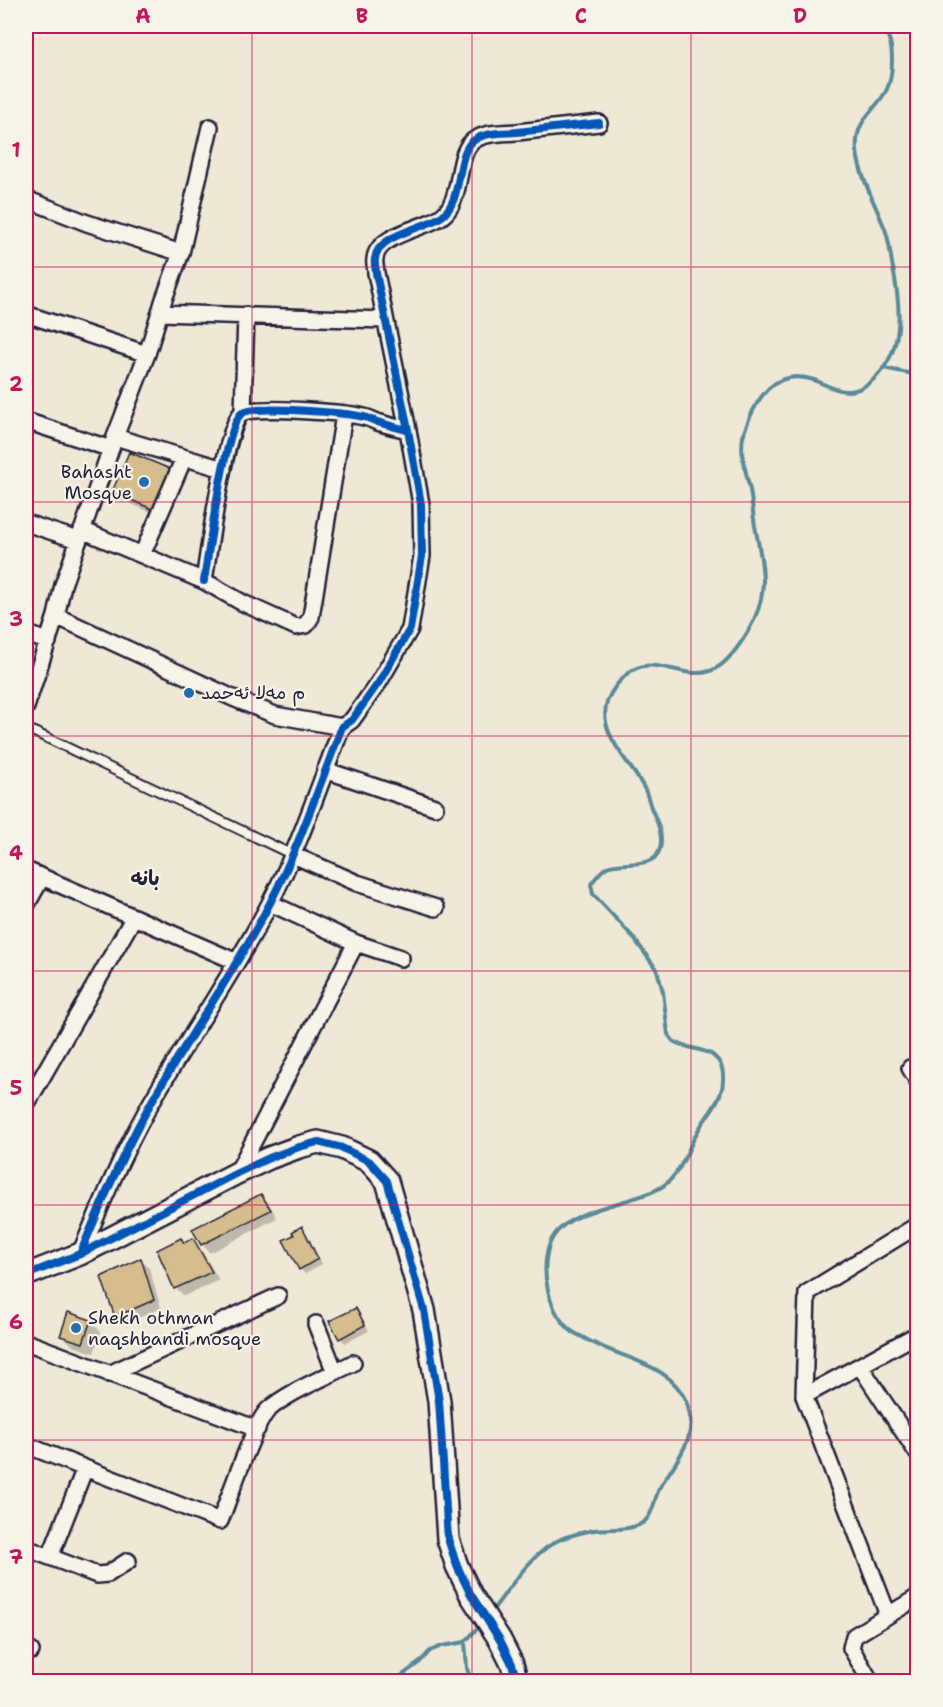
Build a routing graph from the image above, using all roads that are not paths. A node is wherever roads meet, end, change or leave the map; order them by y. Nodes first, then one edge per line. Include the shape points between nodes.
1 (599, 123) dead end
2 (210, 127) dead end
3 (26, 199) edge
4 (181, 253) junction
5 (160, 313) junction
6 (26, 314) edge
7 (246, 315) junction
8 (385, 320) junction
9 (147, 354) junction
10 (243, 412) junction
11 (344, 415) junction
12 (26, 421) edge
13 (408, 430) junction
14 (113, 443) junction
15 (184, 458) junction
16 (223, 469) junction
17 (26, 523) edge
18 (80, 535) junction
19 (142, 555) junction
20 (204, 581) junction
21 (56, 616) junction
22 (26, 633) edge
23 (48, 642) junction
24 (26, 707) edge
25 (342, 727) junction
26 (26, 728) edge
27 (325, 770) junction
28 (435, 807) dead end
29 (293, 855) junction
30 (26, 870) edge
31 (42, 877) junction
32 (270, 903) junction
33 (26, 906) edge
34 (436, 908) dead end
35 (134, 917) junction
36 (356, 943) junction
37 (401, 958) dead end
38 (237, 962) junction
39 (26, 1105) edge
40 (237, 1173) junction
41 (918, 1225) edge
42 (80, 1254) junction
43 (26, 1275) edge
44 (278, 1296) dead end
45 (316, 1324) dead end
46 (918, 1334) edge
47 (28, 1340) edge
48 (353, 1363) dead end
49 (860, 1366) junction
50 (335, 1372) junction
51 (109, 1374) junction
52 (804, 1396) junction
53 (257, 1429) junction
54 (26, 1445) edge
55 (918, 1454) edge
56 (85, 1468) junction
57 (26, 1548) edge
58 (50, 1557) junction
59 (128, 1561) dead end
60 (918, 1597) edge
61 (888, 1615) junction
62 (517, 1682) edge
63 (871, 1682) edge

1 - 8 street via 501,133 473,140 452,205 442,216 388,240 379,248 375,265
2 - 4 street
3 - 4 street
4 - 5 street
5 - 7 street
5 - 9 street
6 - 9 street
7 - 8 street
7 - 10 street
8 - 13 street
9 - 14 street
10 - 11 street via 274,409
10 - 16 street via 233,428
11 - 13 street
11 - 20 street via 311,617 306,625 296,627
12 - 14 street
13 - 25 street via 421,504 422,556 410,629 379,682 352,720
14 - 15 street
14 - 18 street
15 - 16 street
15 - 19 street
16 - 20 street
17 - 18 street
18 - 19 street
18 - 21 street
19 - 20 street
21 - 23 street
21 - 25 street via 275,715
22 - 23 street
23 - 24 street
25 - 27 street
26 - 29 lane
27 - 28 street
27 - 29 street
29 - 32 street
29 - 34 street via 357,883
30 - 31 street
31 - 33 street
31 - 35 street
32 - 36 street
32 - 38 street
35 - 38 street
35 - 39 street
36 - 37 street
36 - 40 street
38 - 42 street via 147,1110
40 - 42 street
40 - 62 street via 318,1142 369,1161 387,1181 424,1310 439,1401 448,1539 457,1566 500,1640
41 - 52 street via 807,1293
42 - 43 street
44 - 51 street
45 - 50 street
46 - 49 street
47 - 51 street
48 - 50 street
49 - 52 street
49 - 55 street
50 - 53 street via 266,1412
51 - 53 street
52 - 61 street
53 - 56 street via 220,1521
54 - 56 street
56 - 58 street
57 - 58 street
58 - 59 street via 97,1575 108,1575
60 - 61 street
61 - 63 street via 851,1641 851,1648

